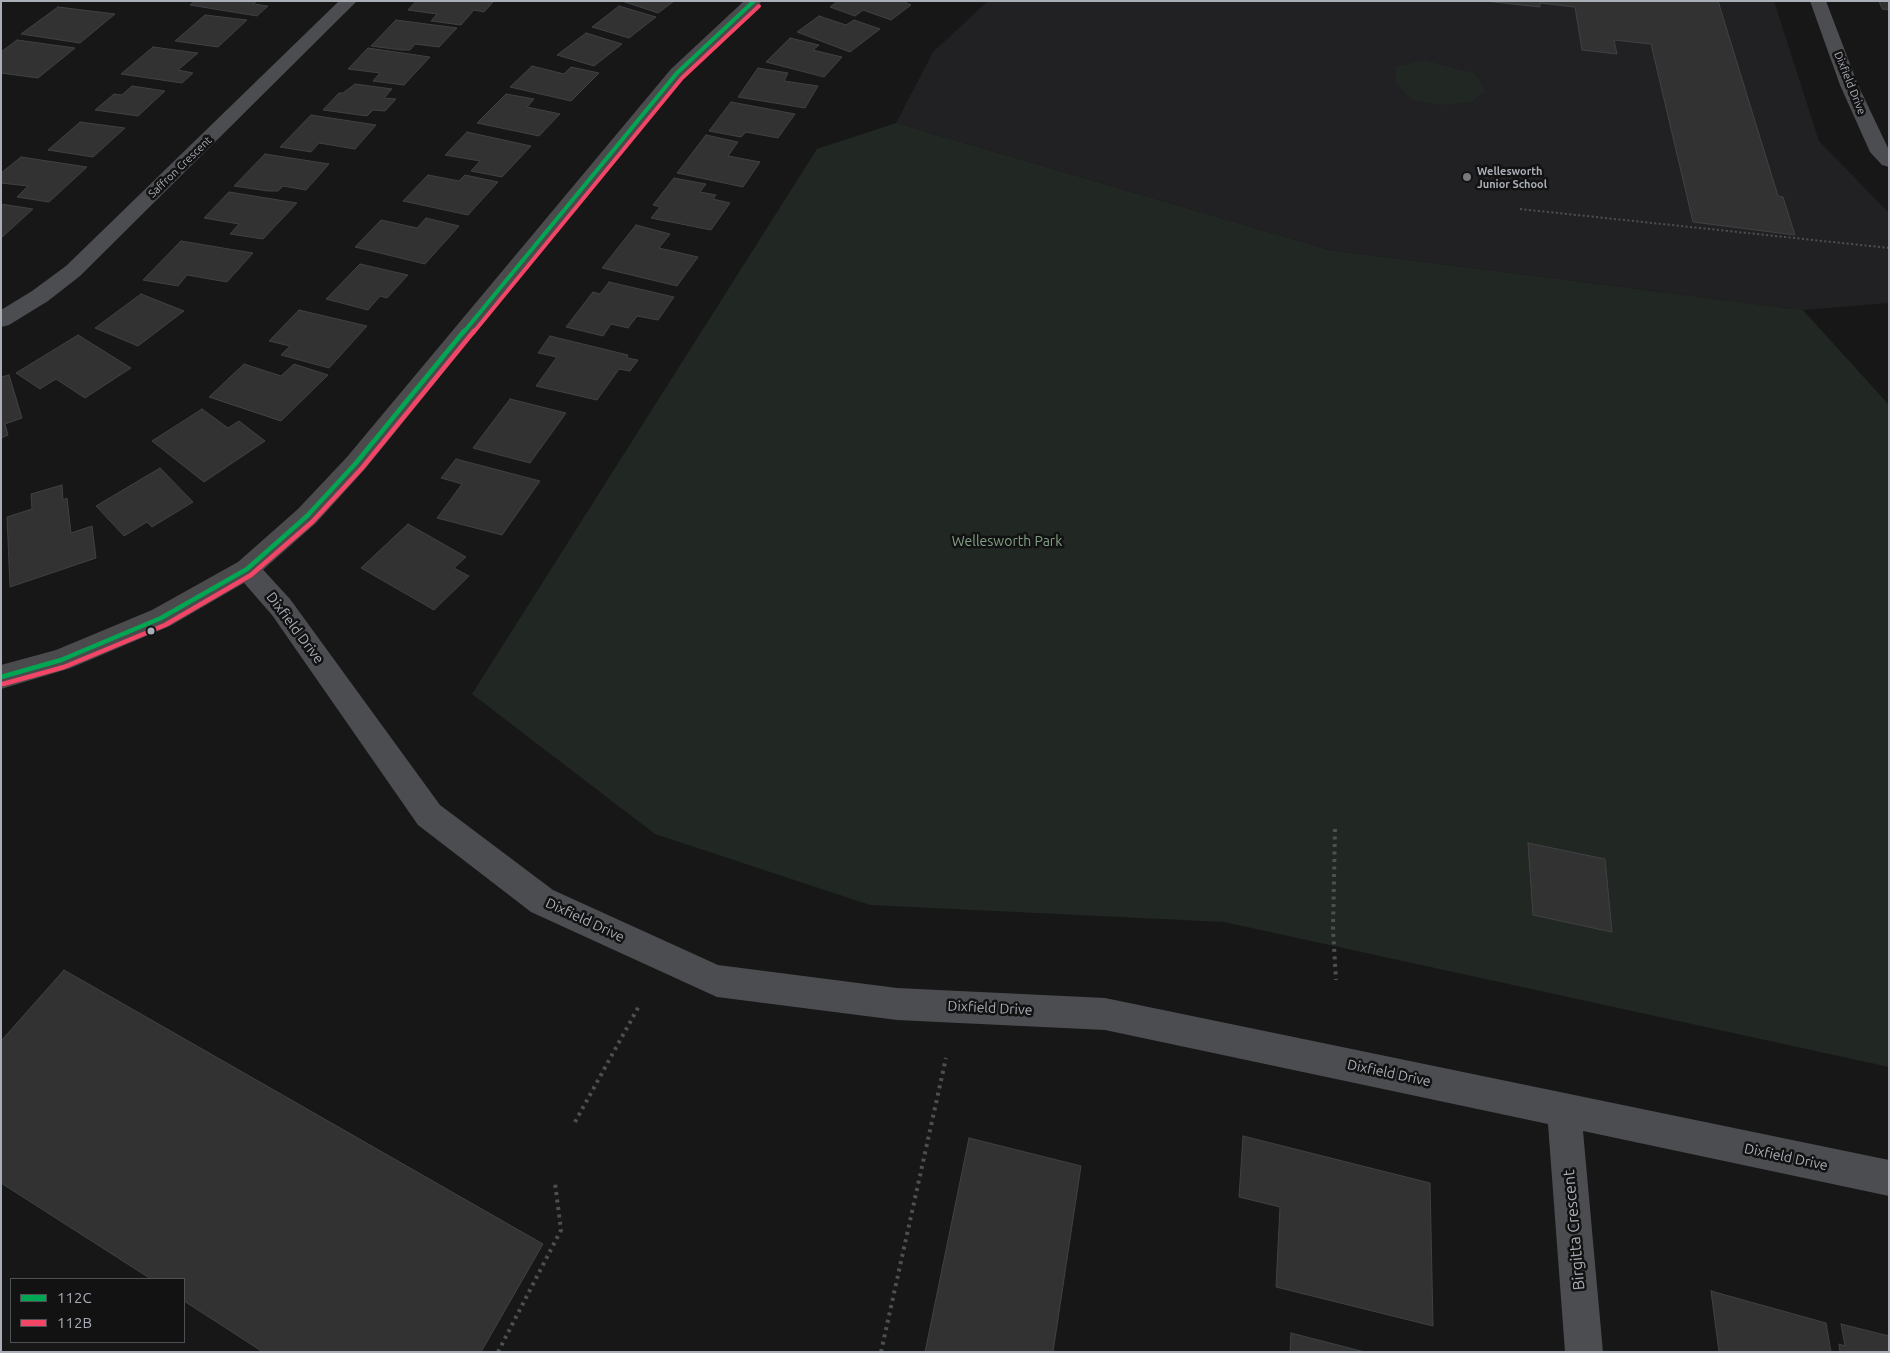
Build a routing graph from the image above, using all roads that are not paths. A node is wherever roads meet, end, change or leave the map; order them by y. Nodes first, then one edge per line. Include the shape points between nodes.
1 (349, 1) edge
2 (754, 1) edge
3 (1818, 1) edge
4 (1889, 161) edge
5 (1, 320) edge
6 (247, 569) junction
7 (1, 677) edge
8 (1564, 1109) junction
9 (1889, 1178) edge
10 (1584, 1352) edge

1 - 5 street, Saffron Crescent via 73,271
2 - 6 street via 678,73 356,463 307,516
3 - 4 street, Dixfield Drive via 1849,85 1880,152
6 - 7 street via 161,618 61,660
6 - 8 street, Dixfield Drive via 281,606 429,815 542,901 717,981 897,1004 1105,1014
8 - 9 street, Dixfield Drive
8 - 10 street, Birgitta Crescent

